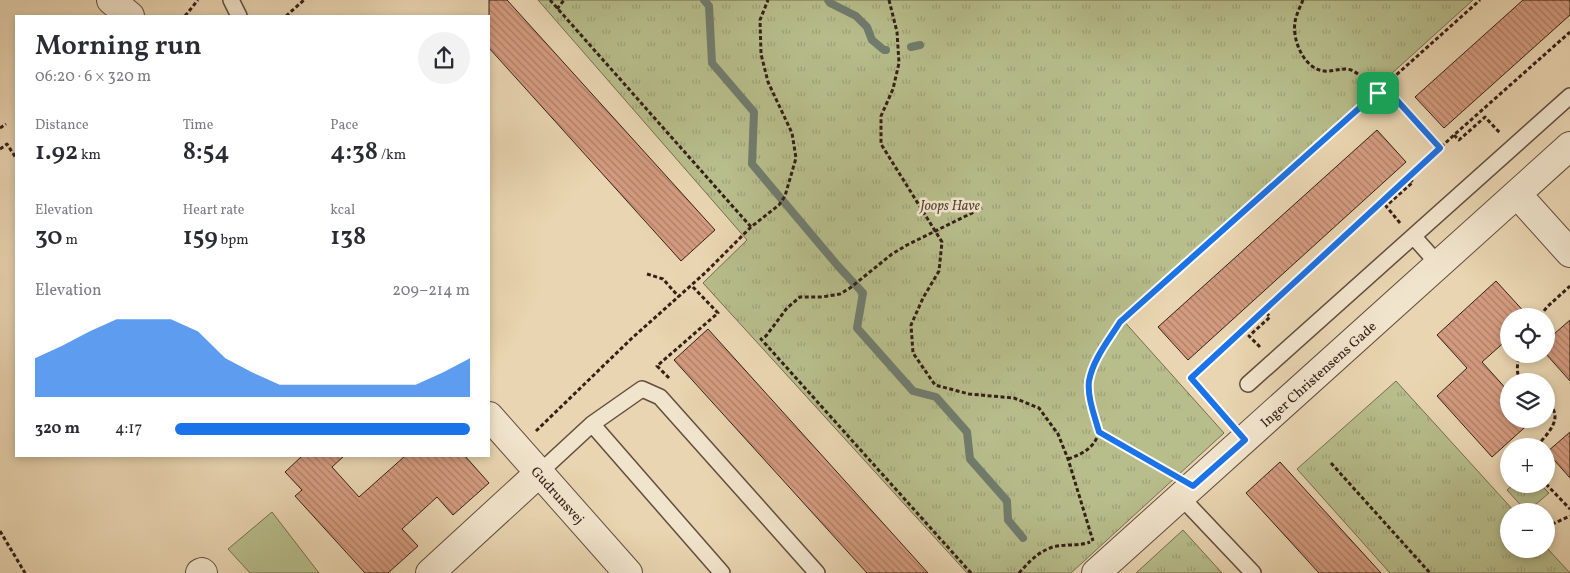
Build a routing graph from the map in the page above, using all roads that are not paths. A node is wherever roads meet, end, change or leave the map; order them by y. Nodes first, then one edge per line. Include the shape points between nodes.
1 (111, 0) edge
2 (231, 0) edge
3 (129, 15) edge
4 (238, 15) edge
5 (1570, 96) edge
6 (1570, 146) edge
7 (1518, 194) junction
8 (1414, 237) junction
9 (1570, 253) edge
10 (1439, 265) junction
11 (1248, 384) dead end
12 (490, 417) edge
13 (592, 424) junction
14 (539, 473) junction
15 (1187, 491) junction
16 (430, 573) edge
17 (628, 573) edge
18 (722, 573) edge
19 (816, 573) edge
20 (1096, 573) edge
21 (1253, 573) edge

1 - 3 street
2 - 4 lane
5 - 8 lane
6 - 7 street, Inger Christensens Gade
7 - 9 street
7 - 10 street, Inger Christensens Gade
8 - 10 lane
8 - 11 lane
10 - 15 street, Inger Christensens Gade
12 - 14 street, Gudrunsvej
13 - 14 lane
13 - 18 lane
13 - 19 lane via 642,389 660,397
14 - 16 street
14 - 17 street, Gudrunsvej
15 - 20 street, Inger Christensens Gade
15 - 21 lane

